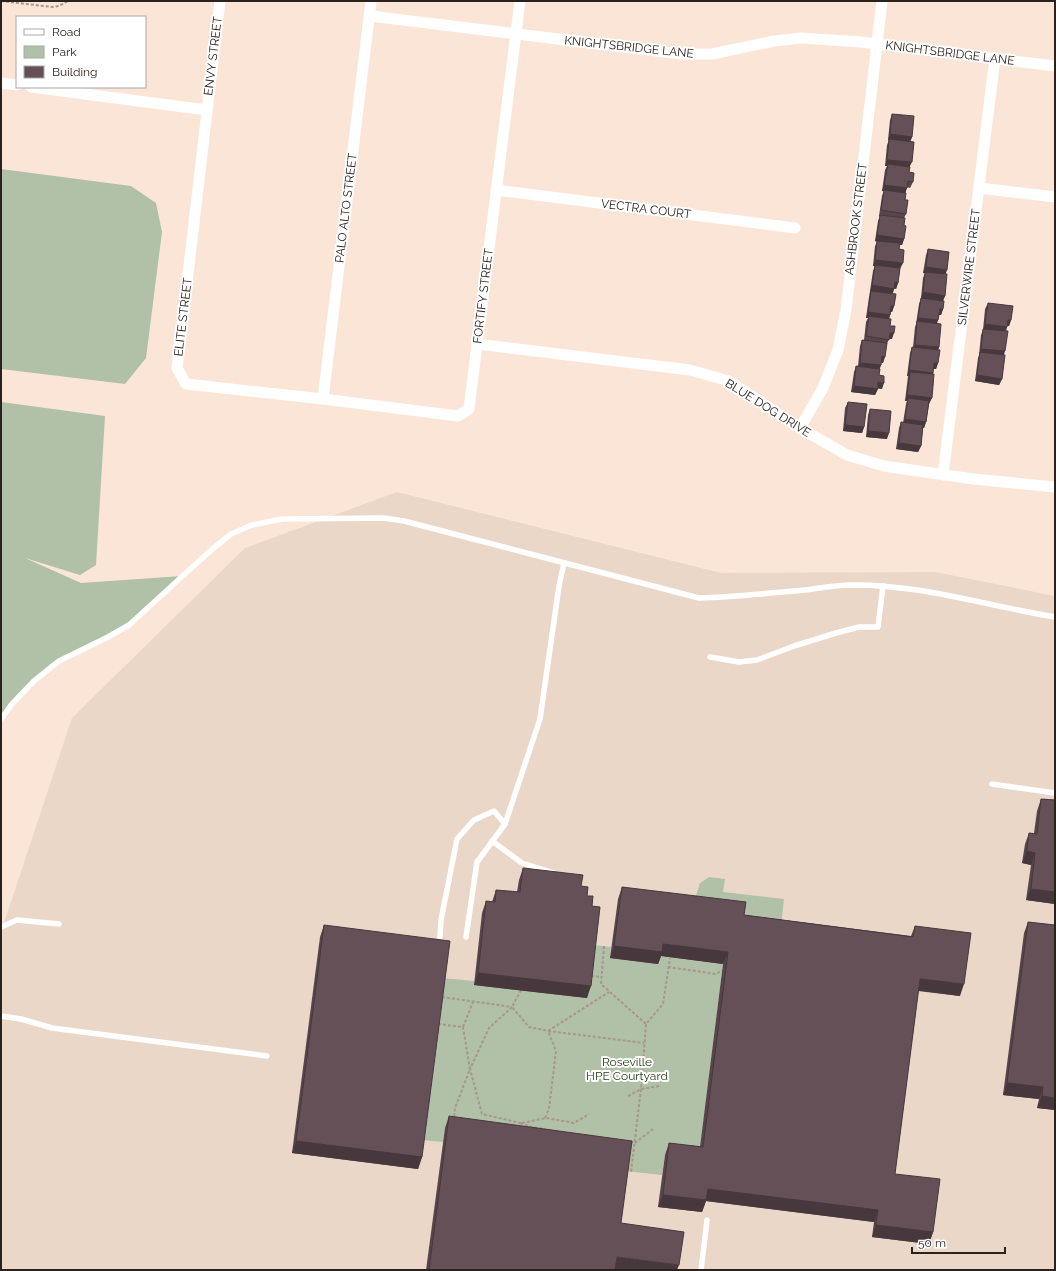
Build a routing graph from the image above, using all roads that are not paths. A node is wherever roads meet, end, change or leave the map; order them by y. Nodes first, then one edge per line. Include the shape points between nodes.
1 (220, 1) edge
2 (372, 1) edge
3 (520, 1) edge
4 (882, 1) edge
5 (370, 16) junction
6 (516, 34) junction
7 (876, 44) junction
8 (995, 58) junction
9 (1055, 66) edge
10 (1, 83) edge
11 (16, 85) edge
12 (39, 88) edge
13 (207, 110) junction
14 (979, 188) junction
15 (496, 190) junction
16 (1055, 197) edge
17 (795, 228) dead end
18 (477, 344) junction
19 (323, 399) junction
20 (800, 428) junction
21 (943, 475) junction
22 (1055, 487) edge
23 (564, 563) junction
24 (883, 586) junction
25 (1055, 617) edge
26 (710, 657) dead end
27 (1, 719) edge
28 (992, 784) dead end
29 (1055, 792) edge
30 (505, 824) junction
31 (492, 841) junction
32 (554, 873) edge
33 (59, 924) dead end
34 (1, 927) edge
35 (440, 937) dead end
36 (466, 938) dead end
37 (1, 1016) edge
38 (267, 1056) dead end
39 (707, 1220) dead end
40 (701, 1270) edge

1 - 13 street, ENVY STREET
2 - 5 street
3 - 6 street, FORTIFY STREET
4 - 7 street, ASHBROOK STREET
5 - 6 street, KNIGHTSBRIDGE LANE
5 - 19 street, PALO ALTO STREET
6 - 7 street, KNIGHTSBRIDGE LANE via 699,55 801,38
6 - 15 street, FORTIFY STREET
7 - 8 street, KNIGHTSBRIDGE LANE
7 - 20 street, ASHBROOK STREET via 846,310 838,350 823,388
8 - 9 street, KNIGHTSBRIDGE LANE
8 - 14 street, SILVERWIRE STREET
10 - 11 street
12 - 13 street
13 - 19 street, ELITE STREET via 176,368 186,384
14 - 16 street
14 - 21 street, SILVERWIRE STREET
15 - 17 street, VECTRA COURT
15 - 18 street, FORTIFY STREET
18 - 19 street, FORTIFY STREET via 469,409 458,416
18 - 20 street, BLUE DOG DRIVE via 690,370 729,381
20 - 21 street, BLUE DOG DRIVE via 847,455 884,466
21 - 22 street, BLUE DOG DRIVE
23 - 24 lane via 699,598 850,585
23 - 27 lane via 390,519 282,519 252,526 231,534 129,625 59,661 34,681
23 - 30 lane via 540,719
24 - 25 lane via 922,590
24 - 26 lane via 878,627 859,627 757,660 740,662
28 - 29 lane
30 - 31 lane
30 - 35 lane via 494,811 474,820 457,839
31 - 32 lane via 522,863
31 - 36 lane via 477,862
33 - 34 lane via 17,920
37 - 38 lane via 52,1028
39 - 40 lane

